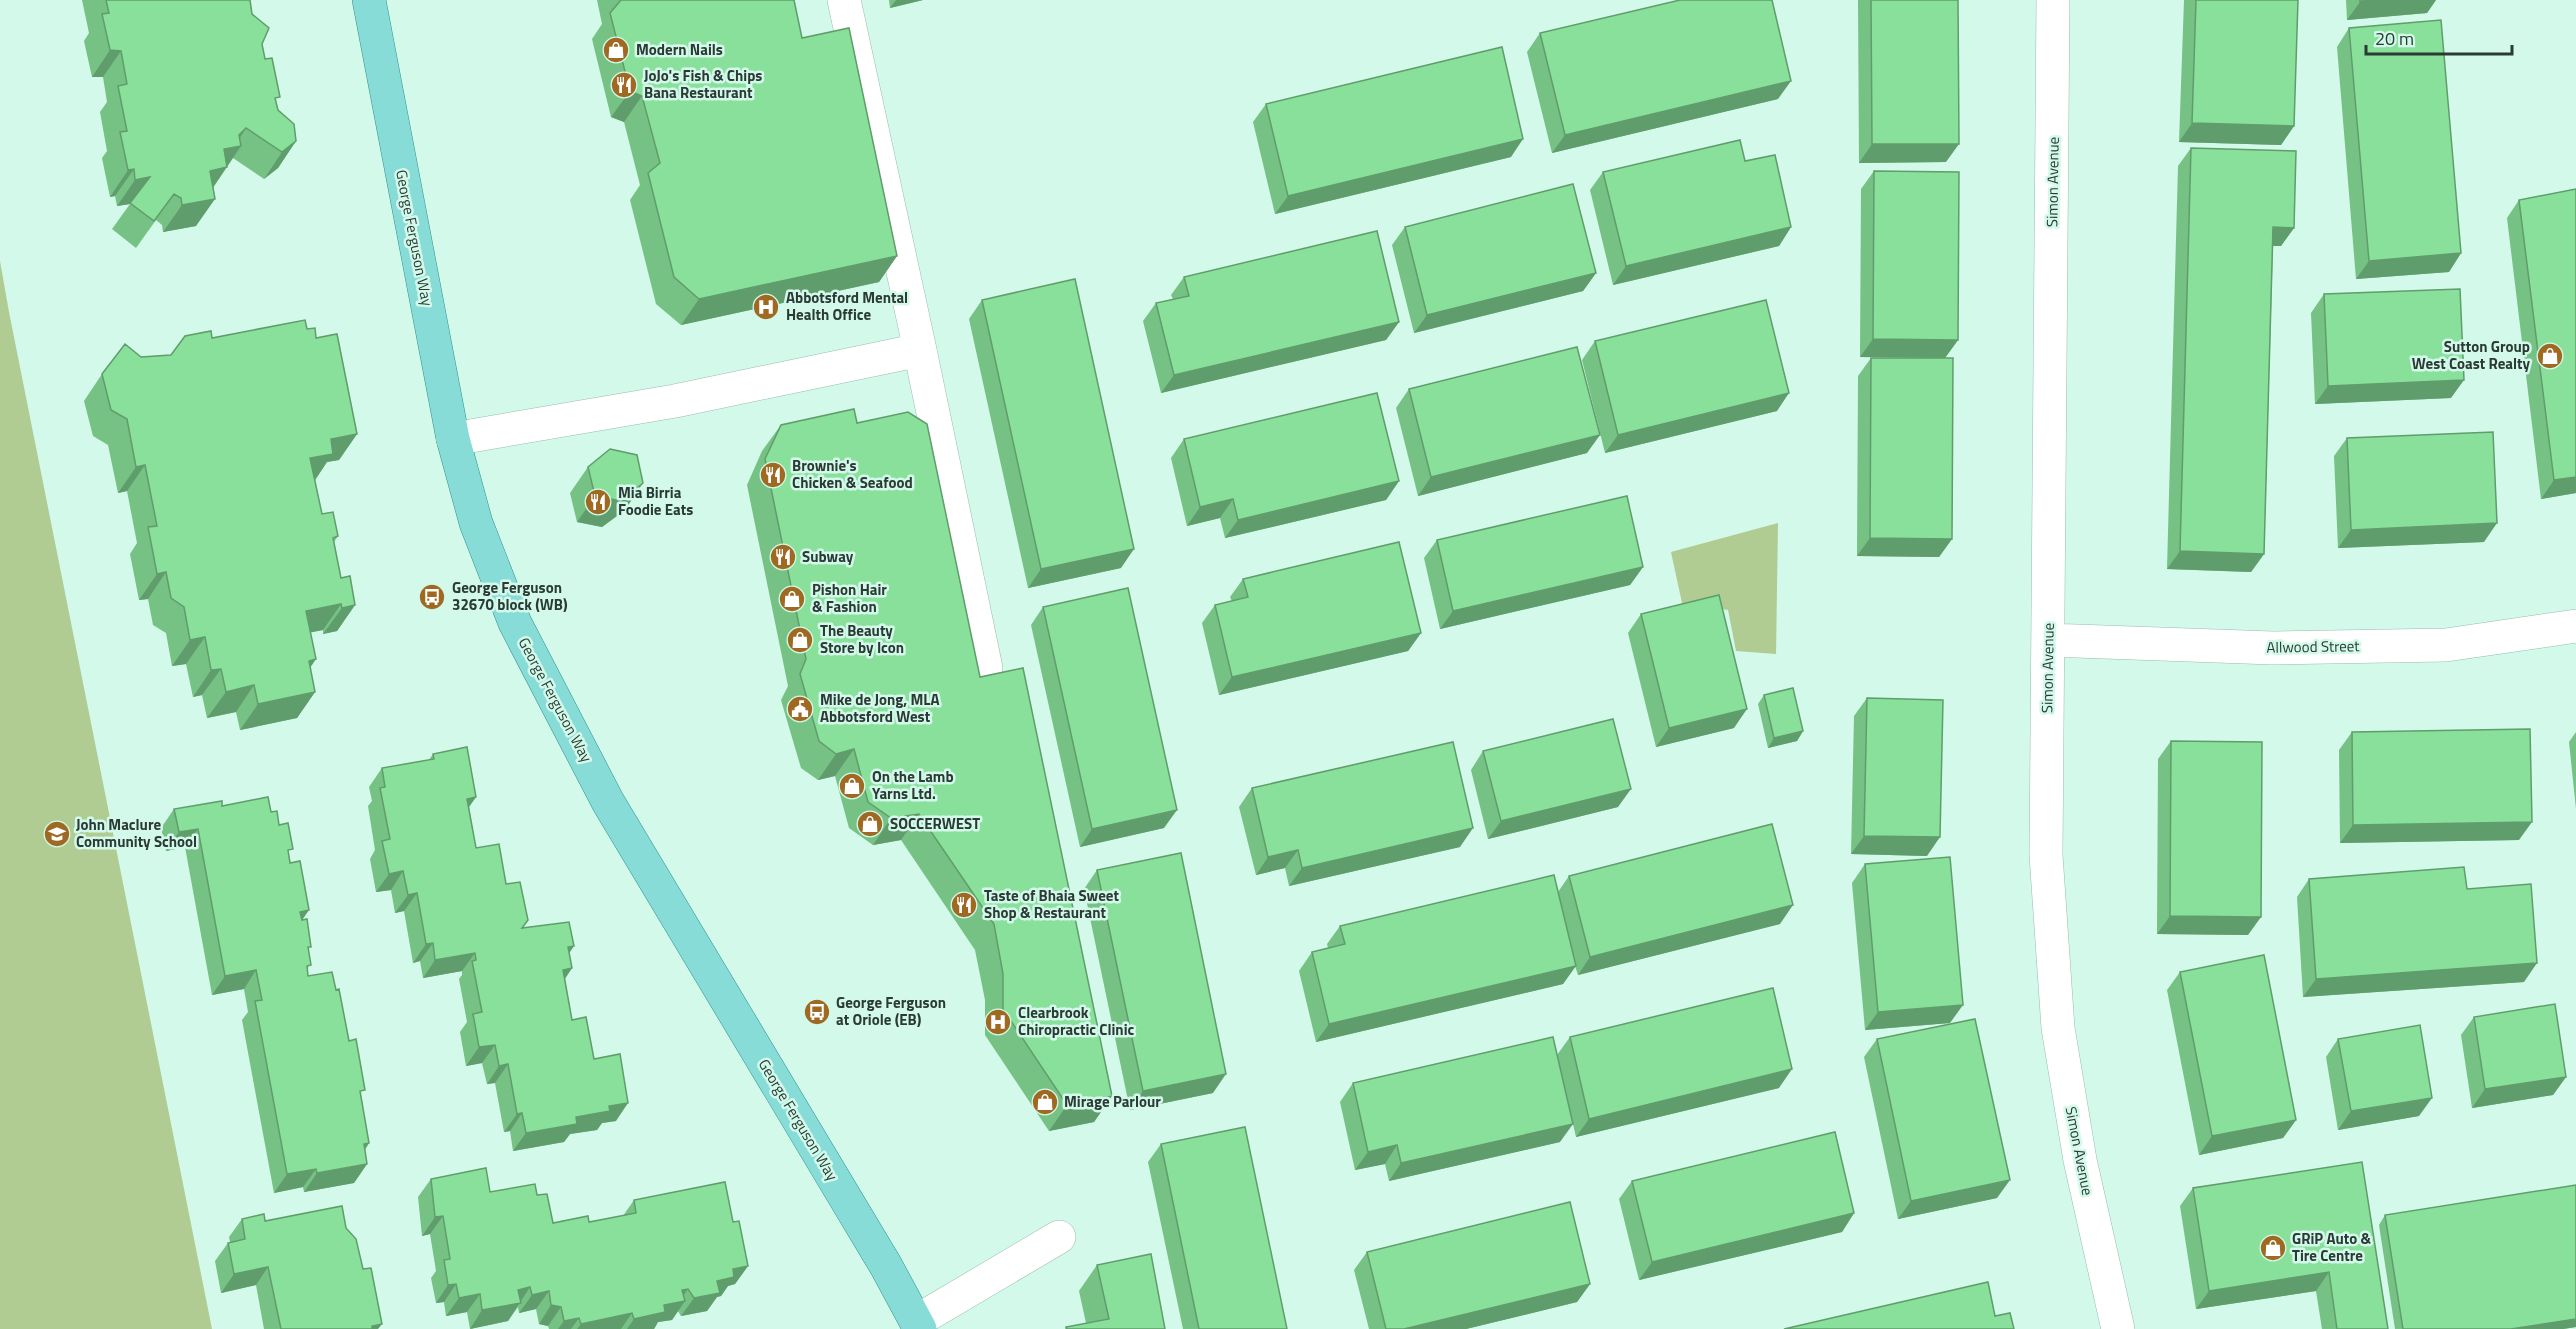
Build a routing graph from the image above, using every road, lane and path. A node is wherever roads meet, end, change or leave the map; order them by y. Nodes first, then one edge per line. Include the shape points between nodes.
1 (369, 0) edge
2 (844, 0) edge
3 (2053, 0) edge
4 (921, 350) junction
5 (453, 439) junction
6 (2576, 626) edge
7 (2048, 640) junction
8 (986, 668) dead end
9 (1059, 1237) dead end
10 (918, 1325) edge
11 (2118, 1329) edge

1 - 5 main road, George Ferguson Way
2 - 4 street
3 - 7 street, Simon Avenue
4 - 5 street via 675,401
4 - 8 street
5 - 10 main road, George Ferguson Way via 476,523 515,623 602,791
6 - 7 street, Allwood Street via 2446,645 2273,648
7 - 11 street, Simon Avenue via 2046,855 2058,1028 2080,1160
9 - 10 street

